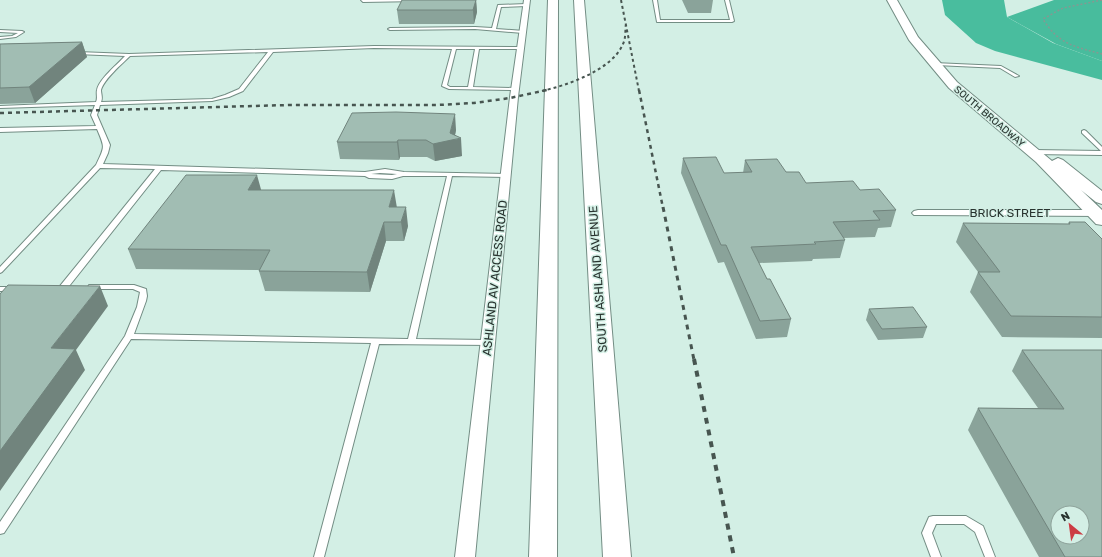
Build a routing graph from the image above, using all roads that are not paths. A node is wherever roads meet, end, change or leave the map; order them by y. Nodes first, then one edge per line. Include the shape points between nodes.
1 (363, 0) edge
2 (419, 0) edge
3 (553, 0) edge
4 (579, 0) edge
5 (655, 0) edge
6 (727, 0) edge
7 (892, 0) edge
8 (902, 0) edge
9 (526, 3) edge
10 (390, 29) dead end
11 (494, 30) junction
12 (0, 31) edge
13 (523, 32) junction
14 (0, 38) edge
15 (454, 48) junction
16 (477, 48) junction
17 (521, 48) junction
18 (272, 50) junction
19 (74, 53) edge
20 (129, 55) junction
21 (939, 64) junction
22 (1017, 76) dead end
23 (470, 88) junction
24 (515, 89) junction
25 (97, 105) junction
26 (0, 107) edge
27 (99, 127) junction
28 (0, 130) edge
29 (1084, 132) dead end
30 (1102, 150) edge
31 (1038, 152) junction
32 (1102, 153) edge
33 (99, 166) junction
34 (159, 168) junction
35 (450, 174) junction
36 (506, 175) junction
37 (1102, 199) edge
38 (918, 213) dead end
39 (1099, 215) edge
40 (0, 271) edge
41 (24, 288) edge
42 (63, 288) edge
43 (87, 288) edge
44 (0, 289) edge
45 (129, 336) junction
46 (376, 341) junction
47 (411, 342) junction
48 (488, 343) junction
49 (0, 530) edge
50 (319, 557) edge
51 (465, 557) edge
52 (543, 557) edge
53 (617, 557) edge
54 (936, 557) edge
55 (990, 557) edge

1 - 2 lane
3 - 52 main road
4 - 53 main road, SOUTH ASHLAND AVENUE
5 - 6 lane via 658,21 732,21
7 - 21 main road, SOUTH BROADWAY via 913,38
8 - 21 main road, SOUTH BROADWAY
9 - 11 lane via 499,6
9 - 13 street, ASHLAND AV ACCESS ROAD
10 - 11 lane
11 - 13 lane
12 - 14 lane via 22,32 12,38
13 - 17 street, ASHLAND AV ACCESS ROAD
15 - 16 lane
15 - 18 lane
15 - 23 lane via 444,86
16 - 17 lane
16 - 23 lane
17 - 24 street, ASHLAND AV ACCESS ROAD
18 - 20 lane
18 - 25 lane via 241,90 227,96 212,100
19 - 20 lane
20 - 25 lane via 105,79 99,90 100,98
21 - 22 lane via 1001,67
21 - 31 main road, SOUTH BROADWAY via 958,90
23 - 24 lane
24 - 36 street, ASHLAND AV ACCESS ROAD
25 - 26 lane
25 - 27 lane via 94,115
27 - 28 lane
27 - 33 lane via 107,145
29 - 30 lane
31 - 32 lane
31 - 37 main road, SOUTH BROADWAY via 1072,173
31 - 39 main road, SOUTH BROADWAY
33 - 34 lane
33 - 40 lane
34 - 35 lane
34 - 42 lane
35 - 36 lane
35 - 47 lane
36 - 48 street, ASHLAND AV ACCESS ROAD
38 - 39 street, BRICK STREET
41 - 44 lane
43 - 45 lane via 134,287 143,291 144,302
45 - 46 lane
45 - 49 lane
46 - 47 lane
46 - 50 lane
47 - 48 lane
48 - 51 street, ASHLAND AV ACCESS ROAD
54 - 55 lane via 927,533 933,520 966,520 979,529

